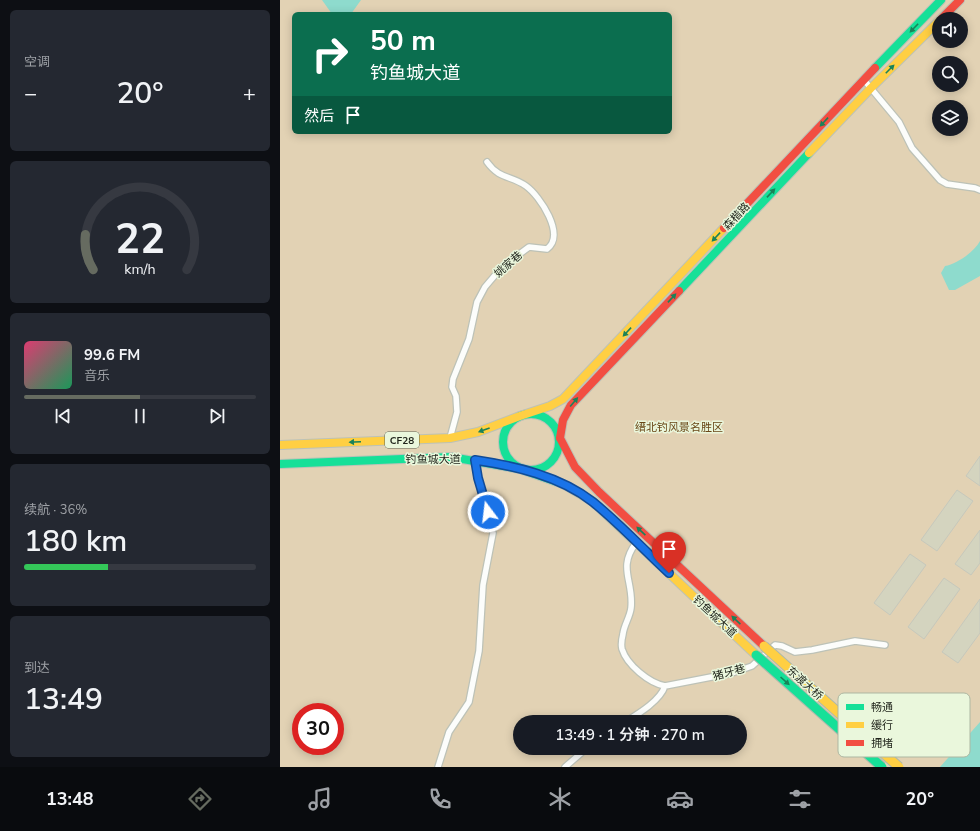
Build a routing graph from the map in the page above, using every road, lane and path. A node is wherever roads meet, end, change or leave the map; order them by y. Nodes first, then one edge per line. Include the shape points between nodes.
1 (941, 0) edge
2 (960, 0) edge
3 (948, 12) edge
4 (932, 28) edge
5 (864, 80) junction
6 (871, 88) junction
7 (487, 162) dead end
8 (980, 190) edge
9 (520, 416) junction
10 (450, 438) junction
11 (560, 438) junction
12 (280, 445) edge
13 (475, 460) junction
14 (280, 464) edge
15 (520, 469) junction
16 (636, 543) junction
17 (885, 645) dead end
18 (764, 646) joint
19 (756, 655) joint
20 (665, 686) junction
21 (838, 712) edge
22 (637, 715) edge
23 (838, 728) edge
24 (579, 755) edge
25 (871, 757) edge
26 (888, 757) edge
27 (438, 767) edge
28 (565, 767) edge
29 (882, 767) edge
30 (899, 767) edge

1 -> 5 main road, 森楷路
2 - 3 main road, 森楷路
6 -> 4 main road, 森楷路
5 - 6 street
5 -> 9 main road, 森楷路 via 564,399
6 - 8 street via 899,122 912,148 940,180 947,184
11 -> 6 main road, 森楷路 via 563,420 571,405
7 - 10 street, 姚家巷 via 497,174 527,186 548,213 555,234 547,249 529,247 502,267 485,287 477,302 469,339 453,379 457,412
9 -> 10 main road, 钓鱼城大道 / CF28 via 478,432
9 - 11 main road via 536,414 544,417 554,426
9 - 15 main road via 506,428 503,438 506,456
10 -> 12 main road, 钓鱼城大道 / CF28
11 - 15 main road via 560,447 552,462 537,471
18 -> 11 main road, 钓鱼城大道 via 599,492 575,467
13 - 14 main road, 钓鱼城大道 / CF28 via 451,457
13 - 15 main road, 钓鱼城大道 / CF28
13 - 27 street via 493,533 483,585 480,651 469,702 449,732
15 - 16 main road, 钓鱼城大道 via 560,482 592,502
16 - 19 main road, 钓鱼城大道
16 - 20 street via 629,553 626,564 631,607 623,632 622,649 635,669 655,684
17 - 20 street, 猪牙巷 via 855,642 795,652 775,644 752,666 732,673
18 - 21 main road, 东渡大桥, bridge
19 -> 23 main road, 东渡大桥, bridge
20 - 22 street via 662,693
24 - 28 street
25 -> 29 main road, 东渡大桥, bridge
26 - 30 main road, 东渡大桥, bridge

